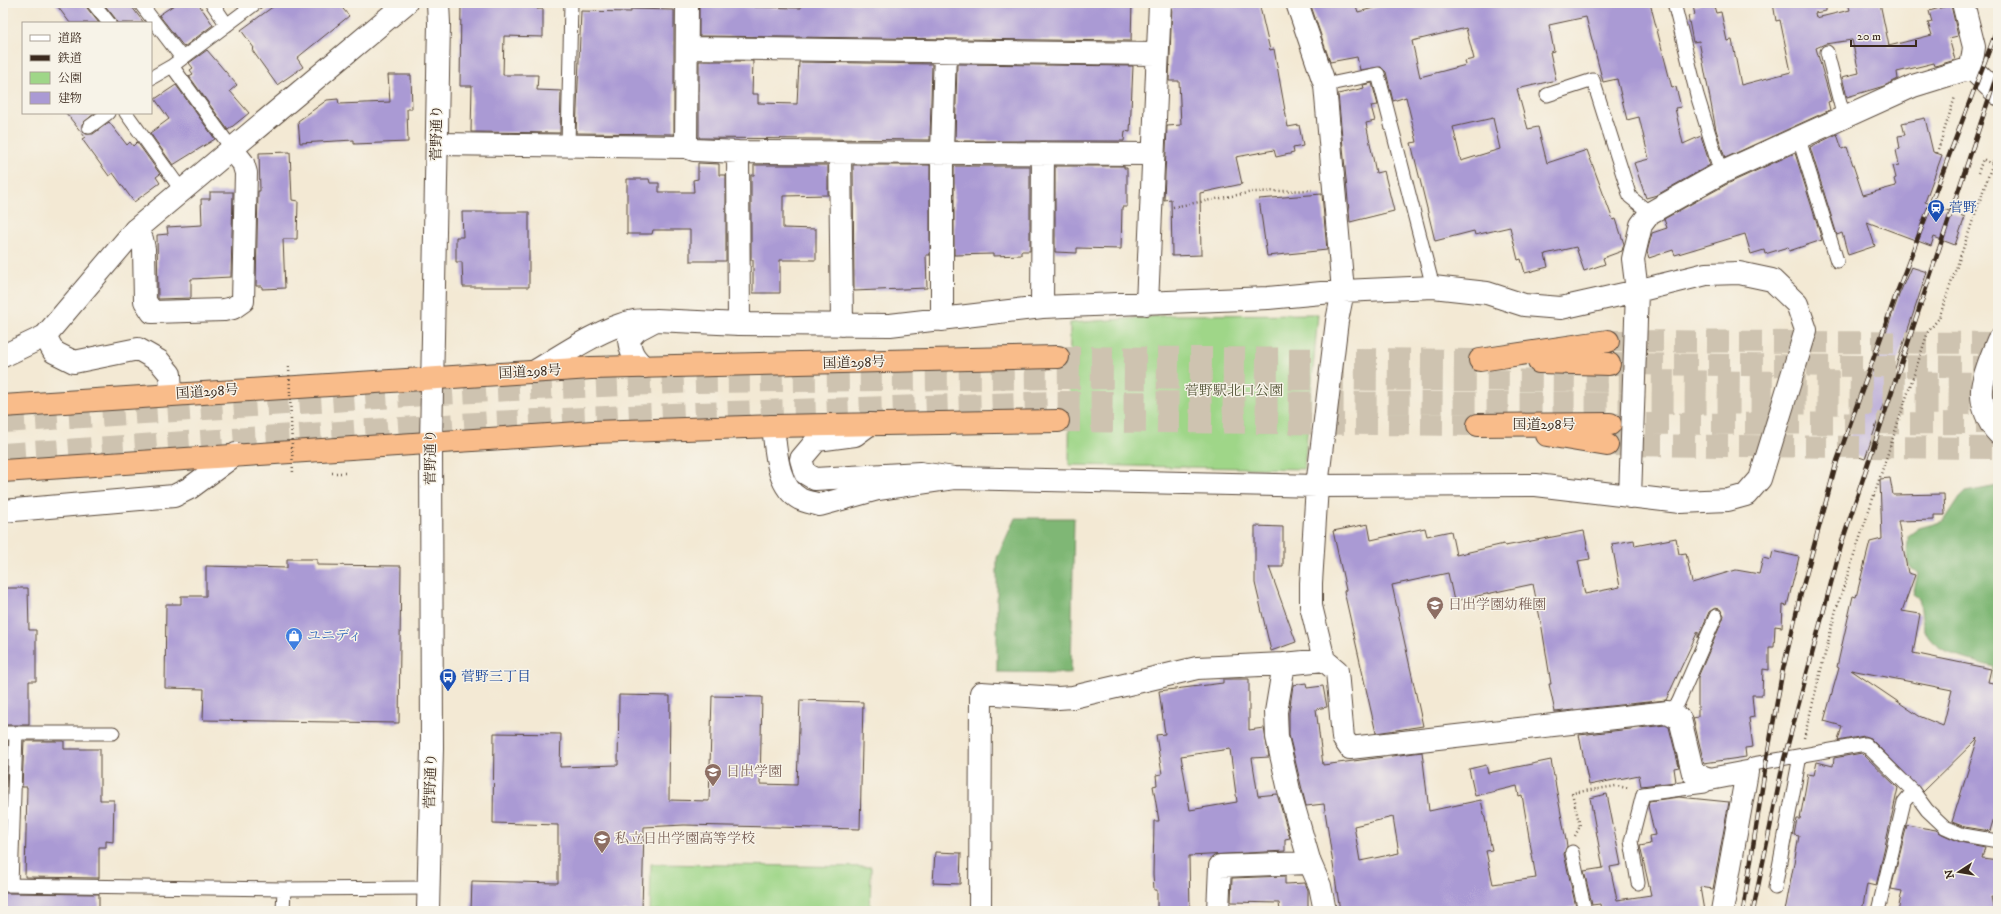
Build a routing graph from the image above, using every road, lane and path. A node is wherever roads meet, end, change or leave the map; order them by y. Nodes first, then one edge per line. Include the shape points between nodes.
1 (93, 3) edge
2 (140, 3) edge
3 (212, 3) edge
4 (256, 3) edge
5 (406, 3) edge
6 (438, 3) edge
7 (571, 3) edge
8 (687, 3) edge
9 (1160, 3) edge
10 (1298, 3) edge
11 (1674, 3) edge
12 (1963, 3) edge
13 (108, 22) edge
14 (152, 22) edge
15 (152, 22) edge
16 (227, 25) junction
17 (687, 48) junction
18 (945, 51) junction
19 (1826, 52) dead end
20 (1157, 54) junction
21 (177, 62) junction
22 (1967, 69) junction
23 (152, 79) edge
24 (1325, 85) junction
25 (1998, 94) edge
26 (1547, 95) dead end
27 (107, 114) edge
28 (127, 114) edge
29 (1844, 118) junction
30 (89, 127) dead end
31 (1799, 139) junction
32 (437, 144) junction
33 (568, 146) junction
34 (686, 147) junction
35 (1998, 148) edge
36 (232, 149) junction
37 (738, 152) junction
38 (840, 152) junction
39 (942, 152) junction
40 (1043, 153) junction
41 (1937, 153) dead end
42 (1153, 154) junction
43 (1992, 164) junction
44 (1721, 173) junction
45 (1978, 173) dead end
46 (1334, 190) junction
47 (182, 191) junction
48 (1151, 211) junction
49 (1650, 213) junction
50 (135, 230) junction
51 (1837, 261) dead end
52 (1433, 287) junction
53 (1344, 291) junction
54 (1637, 291) junction
55 (1147, 304) junction
56 (1042, 308) junction
57 (656, 320) junction
58 (942, 320) junction
59 (739, 324) junction
60 (842, 325) junction
61 (45, 336) junction
62 (1998, 340) edge
63 (1608, 341) tunnel mouth
64 (3, 356) edge
65 (1058, 357) tunnel mouth
66 (1609, 364) tunnel mouth
67 (289, 367) dead end
68 (644, 367) junction
69 (534, 372) junction
70 (432, 377) junction
71 (172, 394) junction
72 (3, 406) edge
73 (1058, 421) tunnel mouth
74 (870, 424) junction
75 (1478, 425) tunnel mouth
76 (773, 426) junction
77 (1998, 433) edge
78 (1608, 434) tunnel mouth
79 (431, 442) junction
80 (236, 454) junction
81 (3, 471) edge
82 (293, 474) dead end
83 (954, 478) junction
84 (1317, 486) junction
85 (1630, 497) junction
86 (3, 511) edge
87 (1716, 616) dead end
88 (1324, 660) junction
89 (1284, 664) junction
90 (1668, 712) junction
91 (10, 733) edge
92 (112, 733) dead end
93 (1800, 756) junction
94 (1747, 772) junction
95 (1710, 779) junction
96 (1913, 791) junction
97 (1643, 794) junction
98 (1998, 841) edge
99 (1572, 852) joint
100 (1310, 863) junction
101 (1638, 883) dead end
102 (7, 885) edge
103 (428, 888) junction
104 (1774, 888) dead end
105 (284, 889) junction
106 (283, 911) edge
107 (428, 911) edge
108 (980, 911) edge
109 (1218, 911) edge
110 (1325, 911) edge
111 (1585, 911) edge
112 (1722, 911) edge
113 (1878, 911) edge

1 - 13 lane
2 - 14 lane
3 - 16 lane
4 - 16 lane
5 - 36 street
6 - 32 street, 菅野通り via 440,23
7 - 33 lane
8 - 17 street
9 - 20 street
10 - 24 street
11 - 44 lane via 1697,95
12 - 22 street via 1974,47
15 - 21 lane
16 - 21 lane
17 - 18 street
17 - 34 street
18 - 20 street
18 - 39 street
19 - 29 lane
20 - 42 street
21 - 23 lane
21 - 36 lane
22 - 25 street
22 - 29 street via 1913,86
22 - 41 path
24 - 46 street
24 - 52 lane via 1378,74
26 - 49 lane via 1593,80 1630,197
27 - 30 lane
28 - 47 lane
29 - 31 street
31 - 44 street
31 - 51 lane
32 - 33 street
32 - 70 street, 菅野通り
33 - 34 street
34 - 37 street via 694,150
35 - 43 path
36 - 47 street
36 - 50 street via 243,163 246,173 243,301 233,308 224,310 152,312 145,301 142,239
37 - 38 street
37 - 59 street
38 - 39 street
38 - 60 street
39 - 40 street
39 - 58 street
40 - 42 street
40 - 56 street
42 - 48 street
43 - 45 path via 1983,159
43 - 93 path via 1939,318 1928,332 1841,595
44 - 49 street
46 - 48 path via 1253,192
46 - 53 street
47 - 50 street
48 - 55 street
49 - 54 street via 1641,225 1633,259
50 - 61 street
52 - 53 street
52 - 54 street via 1487,293 1524,305 1561,308
53 - 55 street
53 - 84 street via 1337,321
54 - 85 street
54 - 85 street via 1706,274 1739,273 1772,280 1796,304 1806,330 1760,479 1746,495 1728,500 1680,502
55 - 56 street
56 - 58 street
57 - 59 street
57 - 68 street via 637,330 629,339 633,357
57 - 69 street via 634,321 617,326
58 - 60 street via 890,325
59 - 60 street
61 - 64 street
61 - 71 street via 54,352 74,362 138,349 158,361 170,374
62 - 77 street via 1982,390 1985,412
63 - 66 highway via 1480,360
65 - 68 highway, 国道298号
67 - 82 path, bridge
68 - 69 highway, 国道298号
69 - 70 highway, 国道298号
70 - 71 highway, 国道298号
70 - 79 street, 菅野通り
71 - 72 highway, 国道298号
73 - 74 highway
74 - 76 highway
74 - 83 street via 855,435 817,440 801,459 805,473 815,479 920,474
75 - 78 highway
76 - 79 highway via 593,432
76 - 83 street via 780,468 789,491 811,503 820,505 878,489
79 - 80 highway
79 - 103 street, 菅野通り via 432,748
80 - 81 highway
80 - 86 street via 190,488 174,496
83 - 84 street
84 - 85 street via 1536,485
84 - 88 street via 1311,606
87 - 90 lane via 1678,703
88 - 89 street
88 - 90 street via 1337,671 1343,738 1350,748
89 - 100 street via 1276,712 1277,737
89 - 108 street via 1197,668 1073,697 981,693
90 - 95 street via 1680,719 1693,773
91 - 92 lane
91 - 102 lane
93 - 94 lane via 1753,764
93 - 96 lane via 1865,744
93 - 104 lane
94 - 95 street
94 - 112 street
95 - 97 lane via 1705,786
96 - 98 lane via 1927,810 1945,827 1962,835
96 - 113 lane via 1904,802
97 - 99 path via 1632,788 1616,786 1572,793 1580,826 1572,844
97 - 101 lane via 1631,841
99 - 111 lane
100 - 109 street via 1220,866
100 - 110 street via 1320,886
102 - 105 lane
103 - 105 lane
103 - 107 street, 菅野通り
105 - 106 lane

